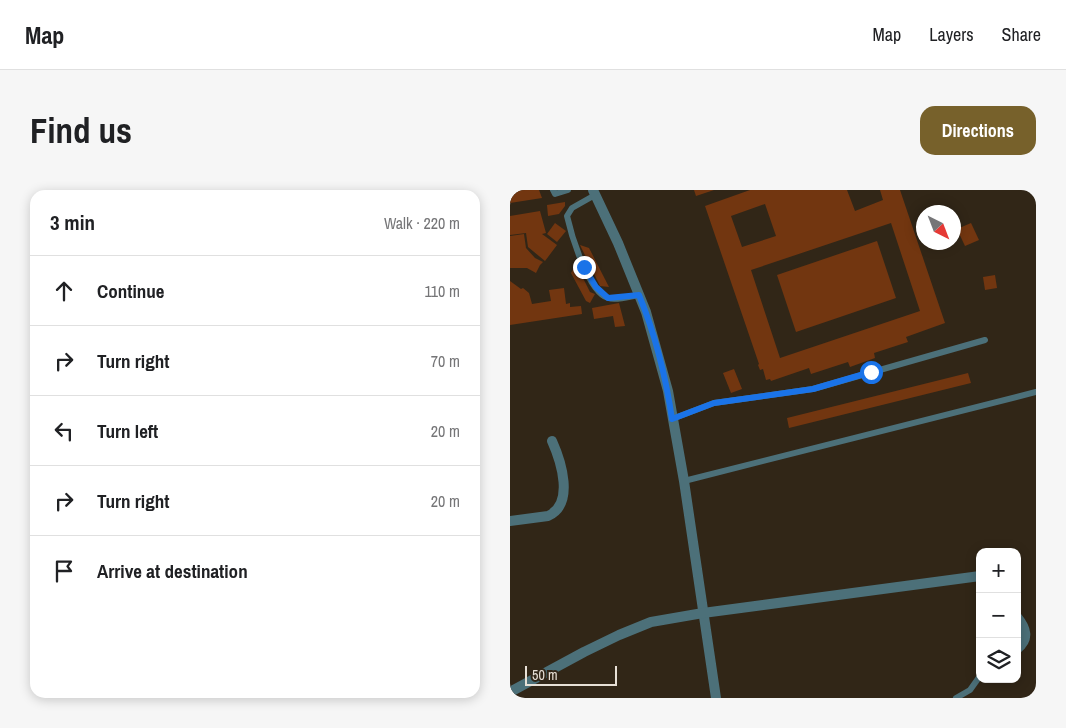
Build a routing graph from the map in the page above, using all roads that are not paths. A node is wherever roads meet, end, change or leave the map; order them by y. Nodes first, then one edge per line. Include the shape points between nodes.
1 (553, 190) edge
2 (568, 190) edge
3 (594, 193) edge
4 (639, 295) junction
5 (986, 340) dead end
6 (1036, 392) edge
7 (672, 419) junction
8 (552, 441) dead end
9 (684, 481) junction
10 (510, 521) edge
11 (976, 577) edge
12 (702, 613) junction
13 (1021, 623) edge
14 (1021, 645) edge
15 (976, 682) edge
16 (510, 692) edge
17 (716, 698) edge
18 (956, 698) edge

1 - 2 lane via 555,194
3 - 4 street
3 - 4 lane via 572,208 567,216 574,245 602,294 608,298
4 - 7 street via 668,391
5 - 7 lane via 813,389 714,403
6 - 9 lane
7 - 9 street
8 - 10 street via 560,461 562,504 548,516
9 - 12 street
11 - 12 street
12 - 16 street via 651,622 619,635
12 - 17 street
13 - 14 street via 1026,635
15 - 18 lane via 970,690

